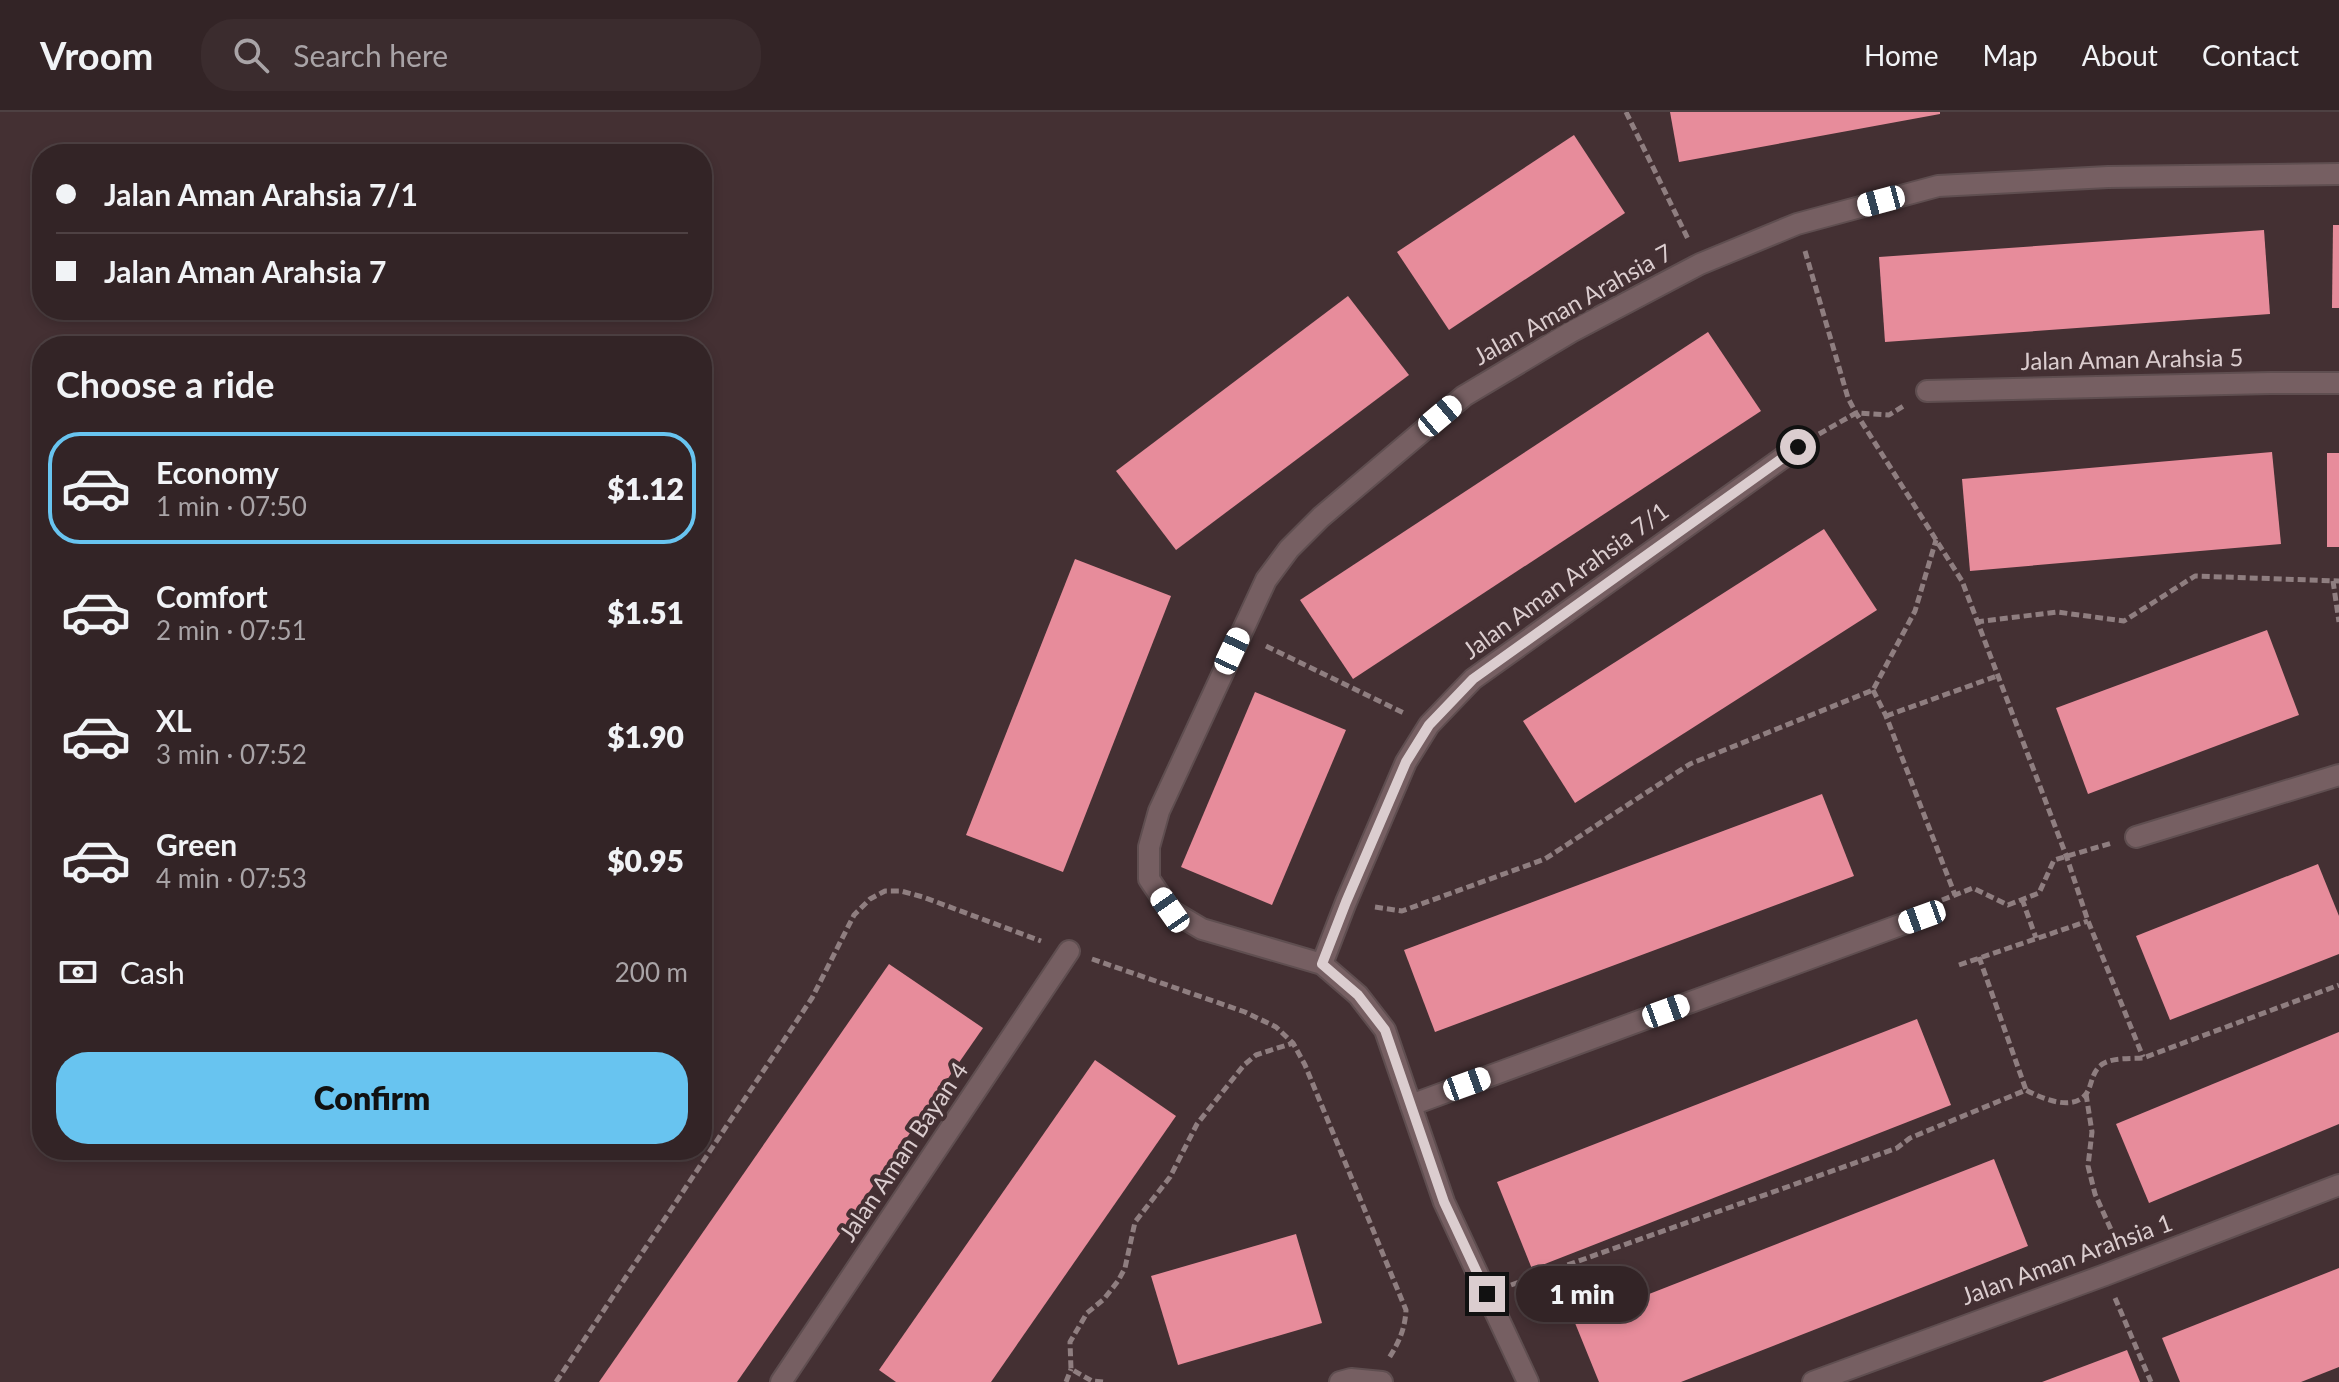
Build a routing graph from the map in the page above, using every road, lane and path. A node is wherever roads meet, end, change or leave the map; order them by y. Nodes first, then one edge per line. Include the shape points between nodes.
1 (1626, 112) edge
2 (2339, 174) edge
3 (1797, 224) junction
4 (1700, 264) junction
5 (2339, 383) edge
6 (1927, 391) joint
7 (1856, 413) junction
8 (1798, 447) joint
9 (1936, 539) junction
10 (2336, 581) edge
11 (1976, 622) junction
12 (2339, 622) edge
13 (1240, 634) junction
14 (1997, 676) junction
15 (1873, 690) junction
16 (1886, 716) junction
17 (1429, 725) junction
18 (2339, 775) edge
19 (2136, 837) joint
20 (2066, 855) junction
21 (1955, 895) junction
22 (2022, 899) junction
23 (1346, 902) junction
24 (1922, 917) joint
25 (2088, 921) junction
26 (2036, 938) junction
27 (1069, 951) dead end
28 (1979, 957) junction
29 (1322, 964) junction
30 (1959, 965) dead end
31 (2339, 985) edge
32 (1293, 1043) dead end
33 (2143, 1058) junction
34 (2026, 1090) junction
35 (2086, 1094) junction
36 (1411, 1105) junction
37 (2339, 1185) edge
38 (2127, 1267) junction
39 (2105, 1275) junction
40 (1487, 1294) junction
41 (1071, 1369) junction
42 (781, 1382) edge
43 (1066, 1382) edge
44 (1103, 1382) edge
45 (1340, 1382) edge
46 (1382, 1382) edge
47 (1528, 1382) edge
48 (1813, 1382) edge
49 (2151, 1382) edge

1 - 4 path
2 - 3 street, Jalan Aman Arahsia 7 via 1938,186
3 - 4 street, Jalan Aman Arahsia 7
3 - 7 path
4 - 13 street, Jalan Aman Arahsia 7 via 1464,396 1289,549 1266,580
5 - 6 street, Jalan Aman Arahsia 5
6 - 7 path via 1889,415
7 - 8 path
7 - 9 path
8 - 17 street, Jalan Aman Arahsia 7/1 via 1473,679
9 - 11 path via 1962,581
9 - 15 path via 1915,611
10 - 11 path via 2195,576 2124,621 2057,612
10 - 12 path
11 - 14 path
13 - 17 path
13 - 29 street, Jalan Aman Arahsia 7 via 1159,811 1149,847 1149,879 1170,910 1202,929
14 - 16 path
14 - 20 path
15 - 16 path
15 - 23 path via 1690,764 1545,859 1402,911
16 - 21 path
17 - 23 street, Jalan Aman Arahsia 7/1 via 1406,762
18 - 19 street
19 - 20 path
20 - 22 path via 2054,860 2039,893
20 - 25 path
21 - 22 path via 1973,888 2008,905
21 - 24 path via 1926,905
22 - 26 path
23 - 29 street, Jalan Aman Arahsia 7/1
24 - 36 street
25 - 26 path
25 - 33 path
26 - 28 path
27 - 42 street, Jalan Aman Bayan 4
28 - 30 path
28 - 34 path
29 - 36 street, Jalan Aman Arahsia 7 via 1358,995 1385,1030
31 - 33 path
32 - 41 path via 1256,1055 1244,1065 1197,1124 1170,1177 1135,1222 1118,1281 1087,1313 1070,1342
33 - 35 path via 2099,1067
34 - 35 path via 2061,1102
34 - 40 path via 1897,1148
35 - 38 path via 2092,1132 2088,1166
36 - 40 street, Jalan Aman Arahsia 7 via 1444,1202
37 - 38 street, Jalan Aman Arahsia 1
38 - 39 street, Jalan Aman Arahsia 1
39 - 48 street, Jalan Aman Arahsia 1
39 - 49 path
40 - 47 street, Jalan Aman Arahsia 7
41 - 43 path
41 - 44 path
45 - 46 street

